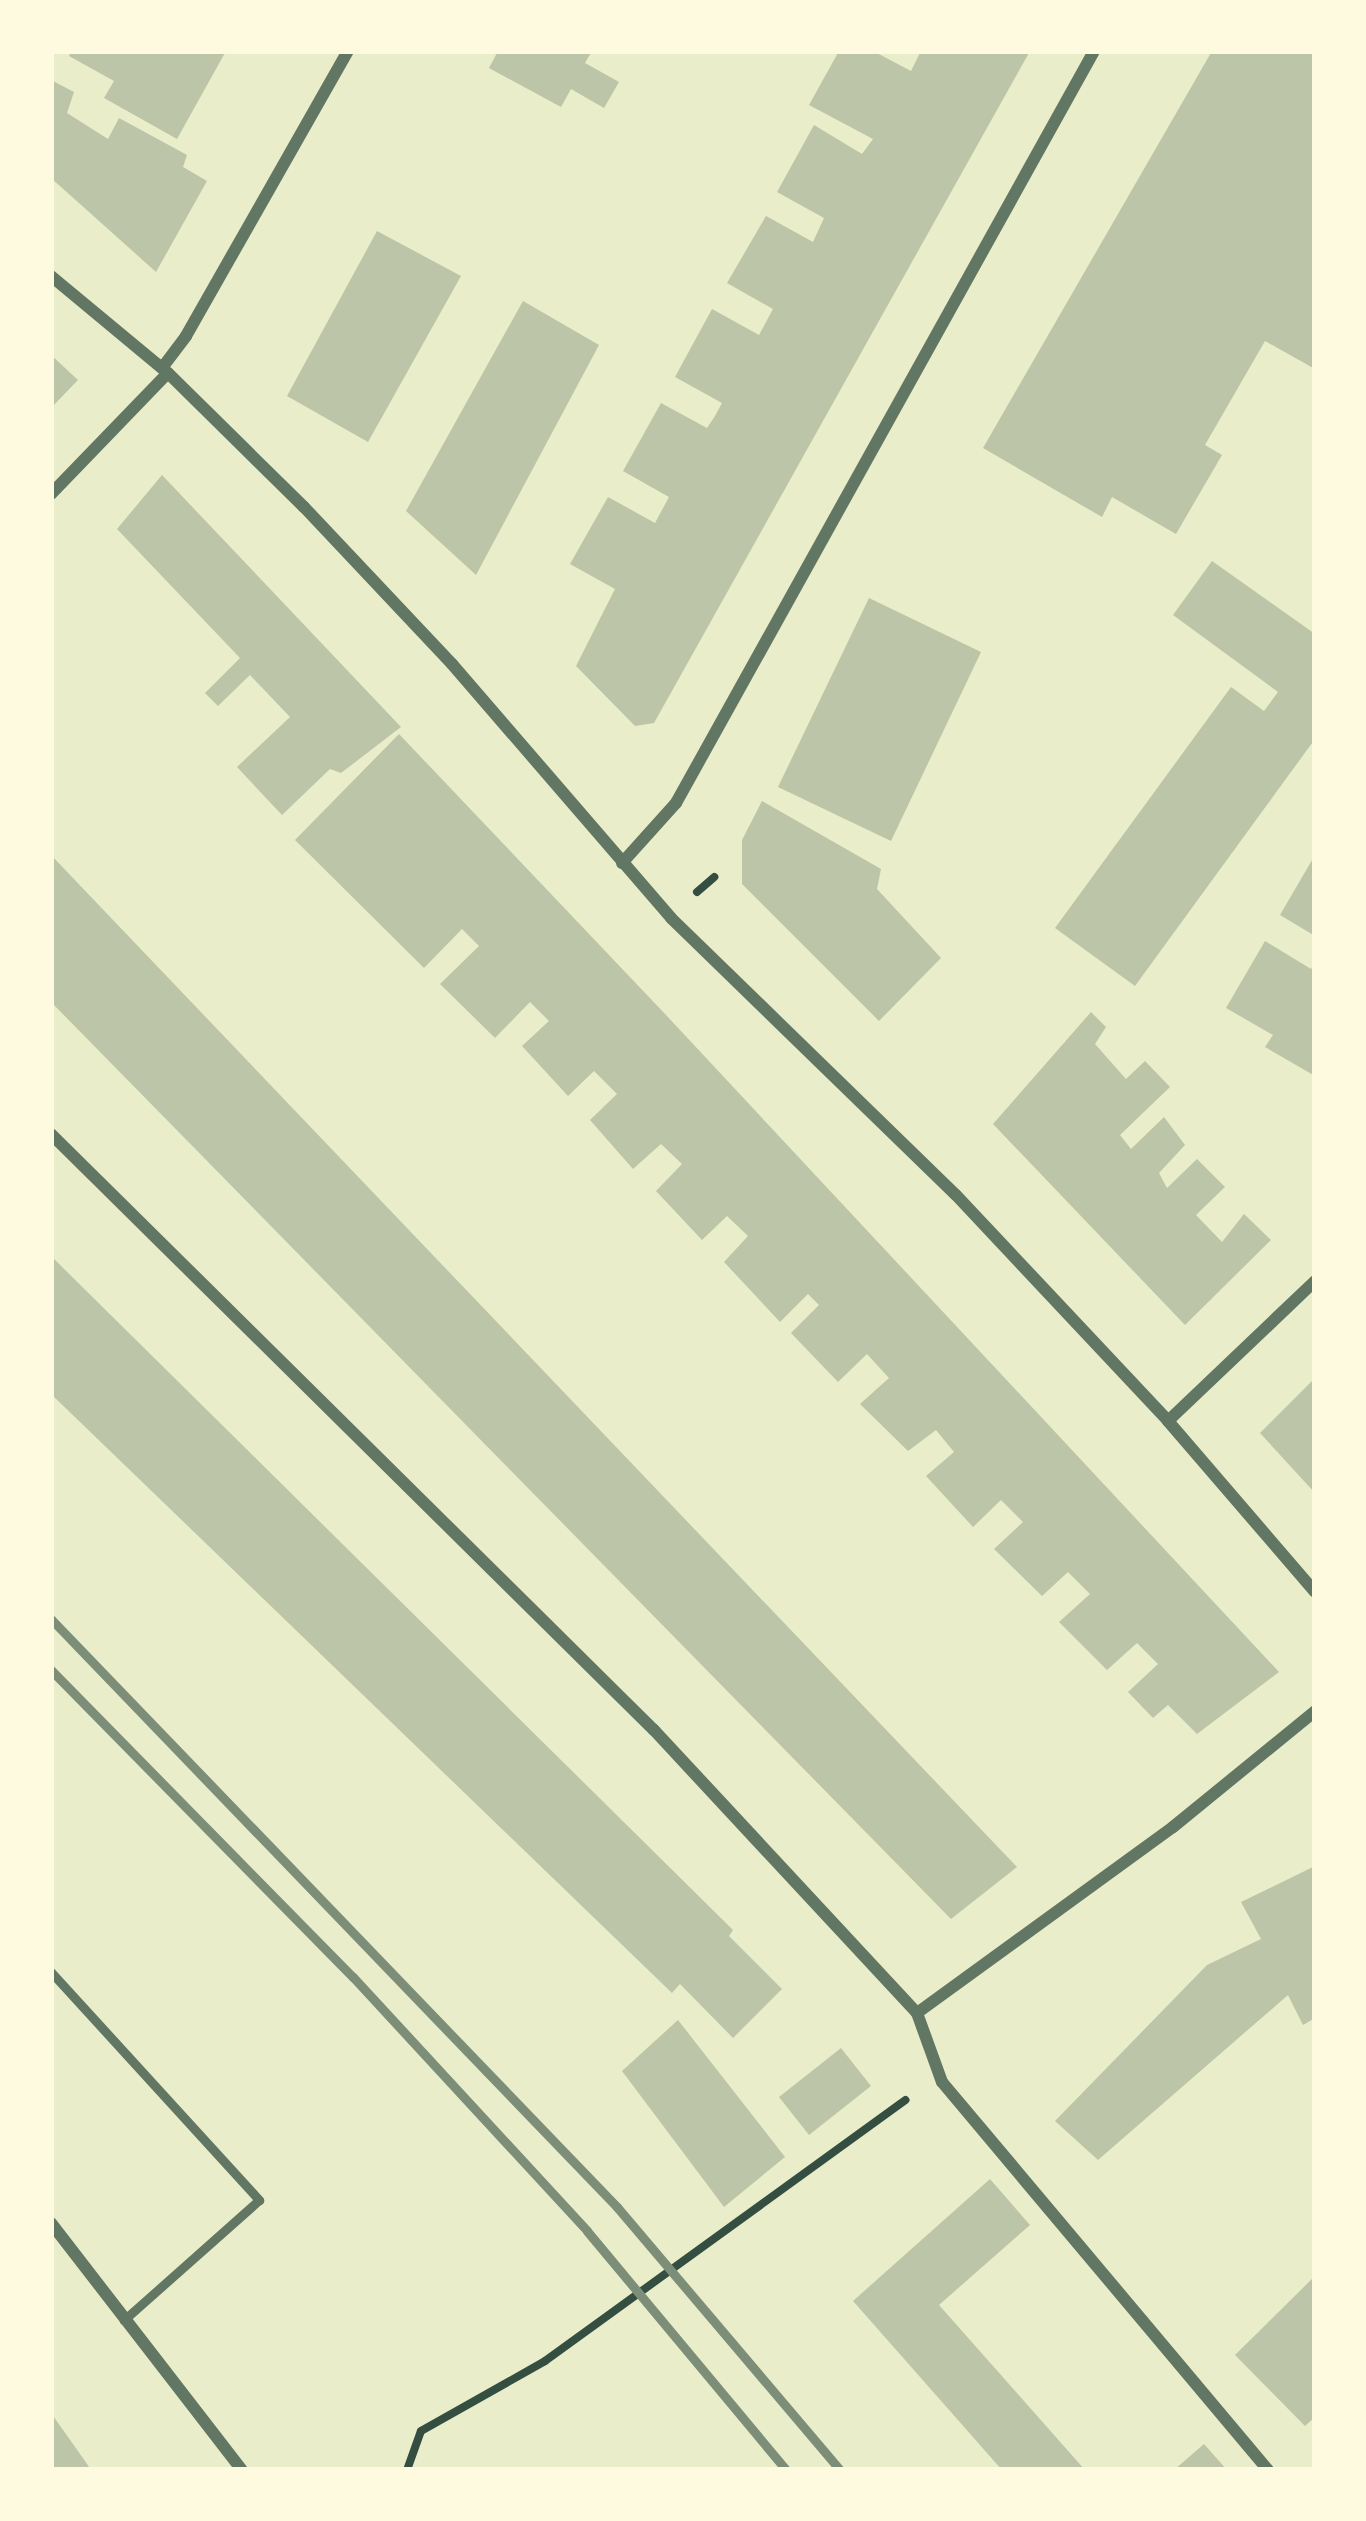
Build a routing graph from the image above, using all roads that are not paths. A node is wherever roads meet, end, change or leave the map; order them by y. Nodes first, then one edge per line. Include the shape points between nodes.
1 (348, 51) edge
2 (1094, 51) edge
3 (51, 276) edge
4 (165, 371) junction
5 (51, 494) edge
6 (622, 863) junction
7 (51, 1134) edge
8 (1315, 1281) edge
9 (1168, 1421) junction
10 (1315, 1592) edge
11 (1315, 1712) edge
12 (51, 1972) edge
13 (916, 2014) junction
14 (51, 2223) edge
15 (124, 2320) junction
16 (242, 2470) edge
17 (1268, 2470) edge

1 - 4 street
2 - 6 street via 676,803
3 - 4 street
4 - 5 street
4 - 6 street via 452,664
6 - 9 street via 956,1195
7 - 13 street via 654,1730
8 - 9 street
9 - 10 street
11 - 13 street via 1174,1827
12 - 15 lane via 259,2200
13 - 17 street via 942,2081
14 - 15 street
15 - 16 street

